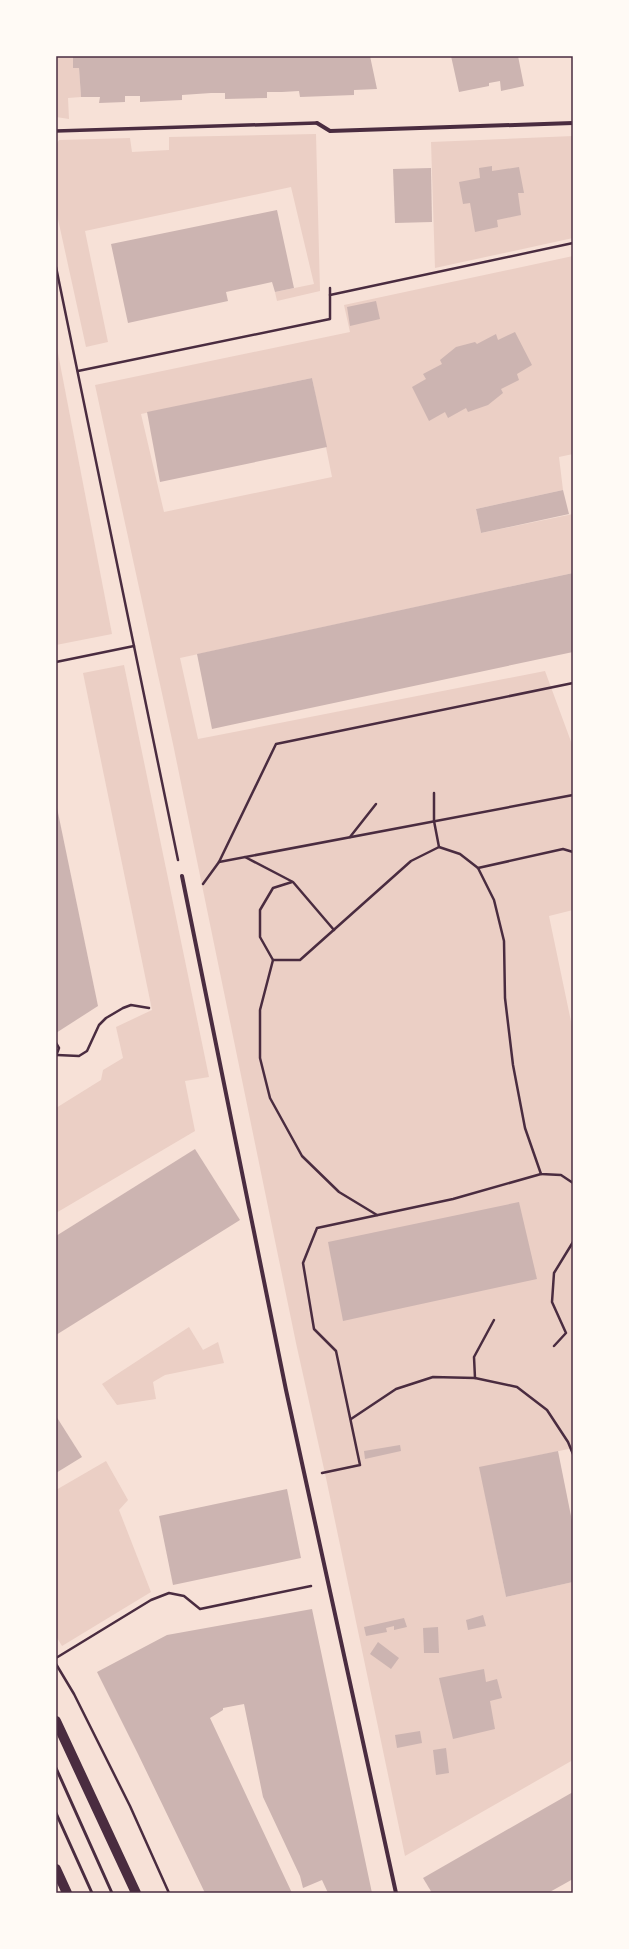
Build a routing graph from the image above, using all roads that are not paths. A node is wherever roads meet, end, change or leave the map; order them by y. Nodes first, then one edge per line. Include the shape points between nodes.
1 (317, 123) joint
2 (573, 123) edge
3 (56, 131) edge
4 (182, 876) road end
5 (56, 1721) edge
6 (56, 1768) edge
7 (56, 1813) edge
8 (56, 1869) edge
9 (67, 1893) edge
10 (92, 1893) edge
11 (112, 1893) edge
12 (136, 1893) edge
13 (396, 1893) edge

1 - 2 street via 330,132
1 - 3 street
4 - 13 street via 255,1239
5 - 12 main road
6 - 11 lane
7 - 10 lane
8 - 9 main road

